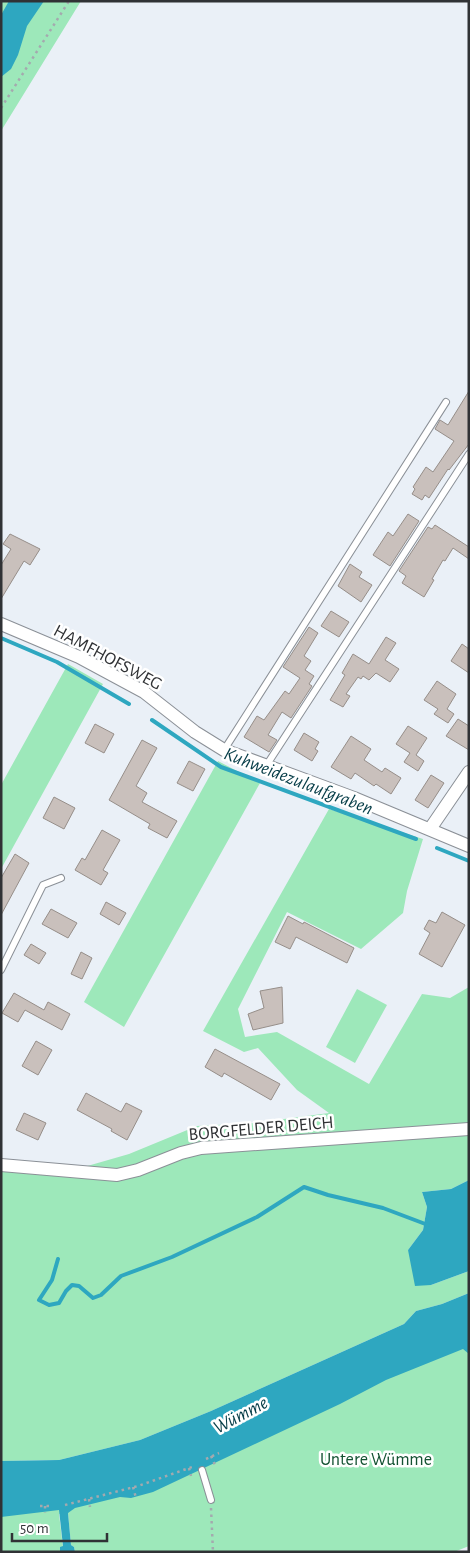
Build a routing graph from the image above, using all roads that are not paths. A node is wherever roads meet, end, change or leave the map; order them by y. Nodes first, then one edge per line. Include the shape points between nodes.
1 (446, 402) dead end
2 (469, 454) edge
3 (1, 624) edge
4 (224, 750) junction
5 (266, 766) junction
6 (469, 772) edge
7 (430, 829) junction
8 (469, 846) edge
9 (61, 878) dead end
10 (1, 970) edge
11 (469, 1129) edge
12 (1, 1165) edge
13 (202, 1470) dead end
14 (211, 1500) road end

1 - 4 lane
2 - 5 lane
3 - 4 street, HAMFHOFSWEG via 78,657 144,692
4 - 5 street, HAMFHOFSWEG
5 - 7 street, HAMFHOFSWEG
6 - 7 street
7 - 8 street, HAMFHOFSWEG
9 - 10 lane via 43,885
11 - 12 street, BORGFELDER DEICH via 201,1148 117,1175
13 - 14 lane

